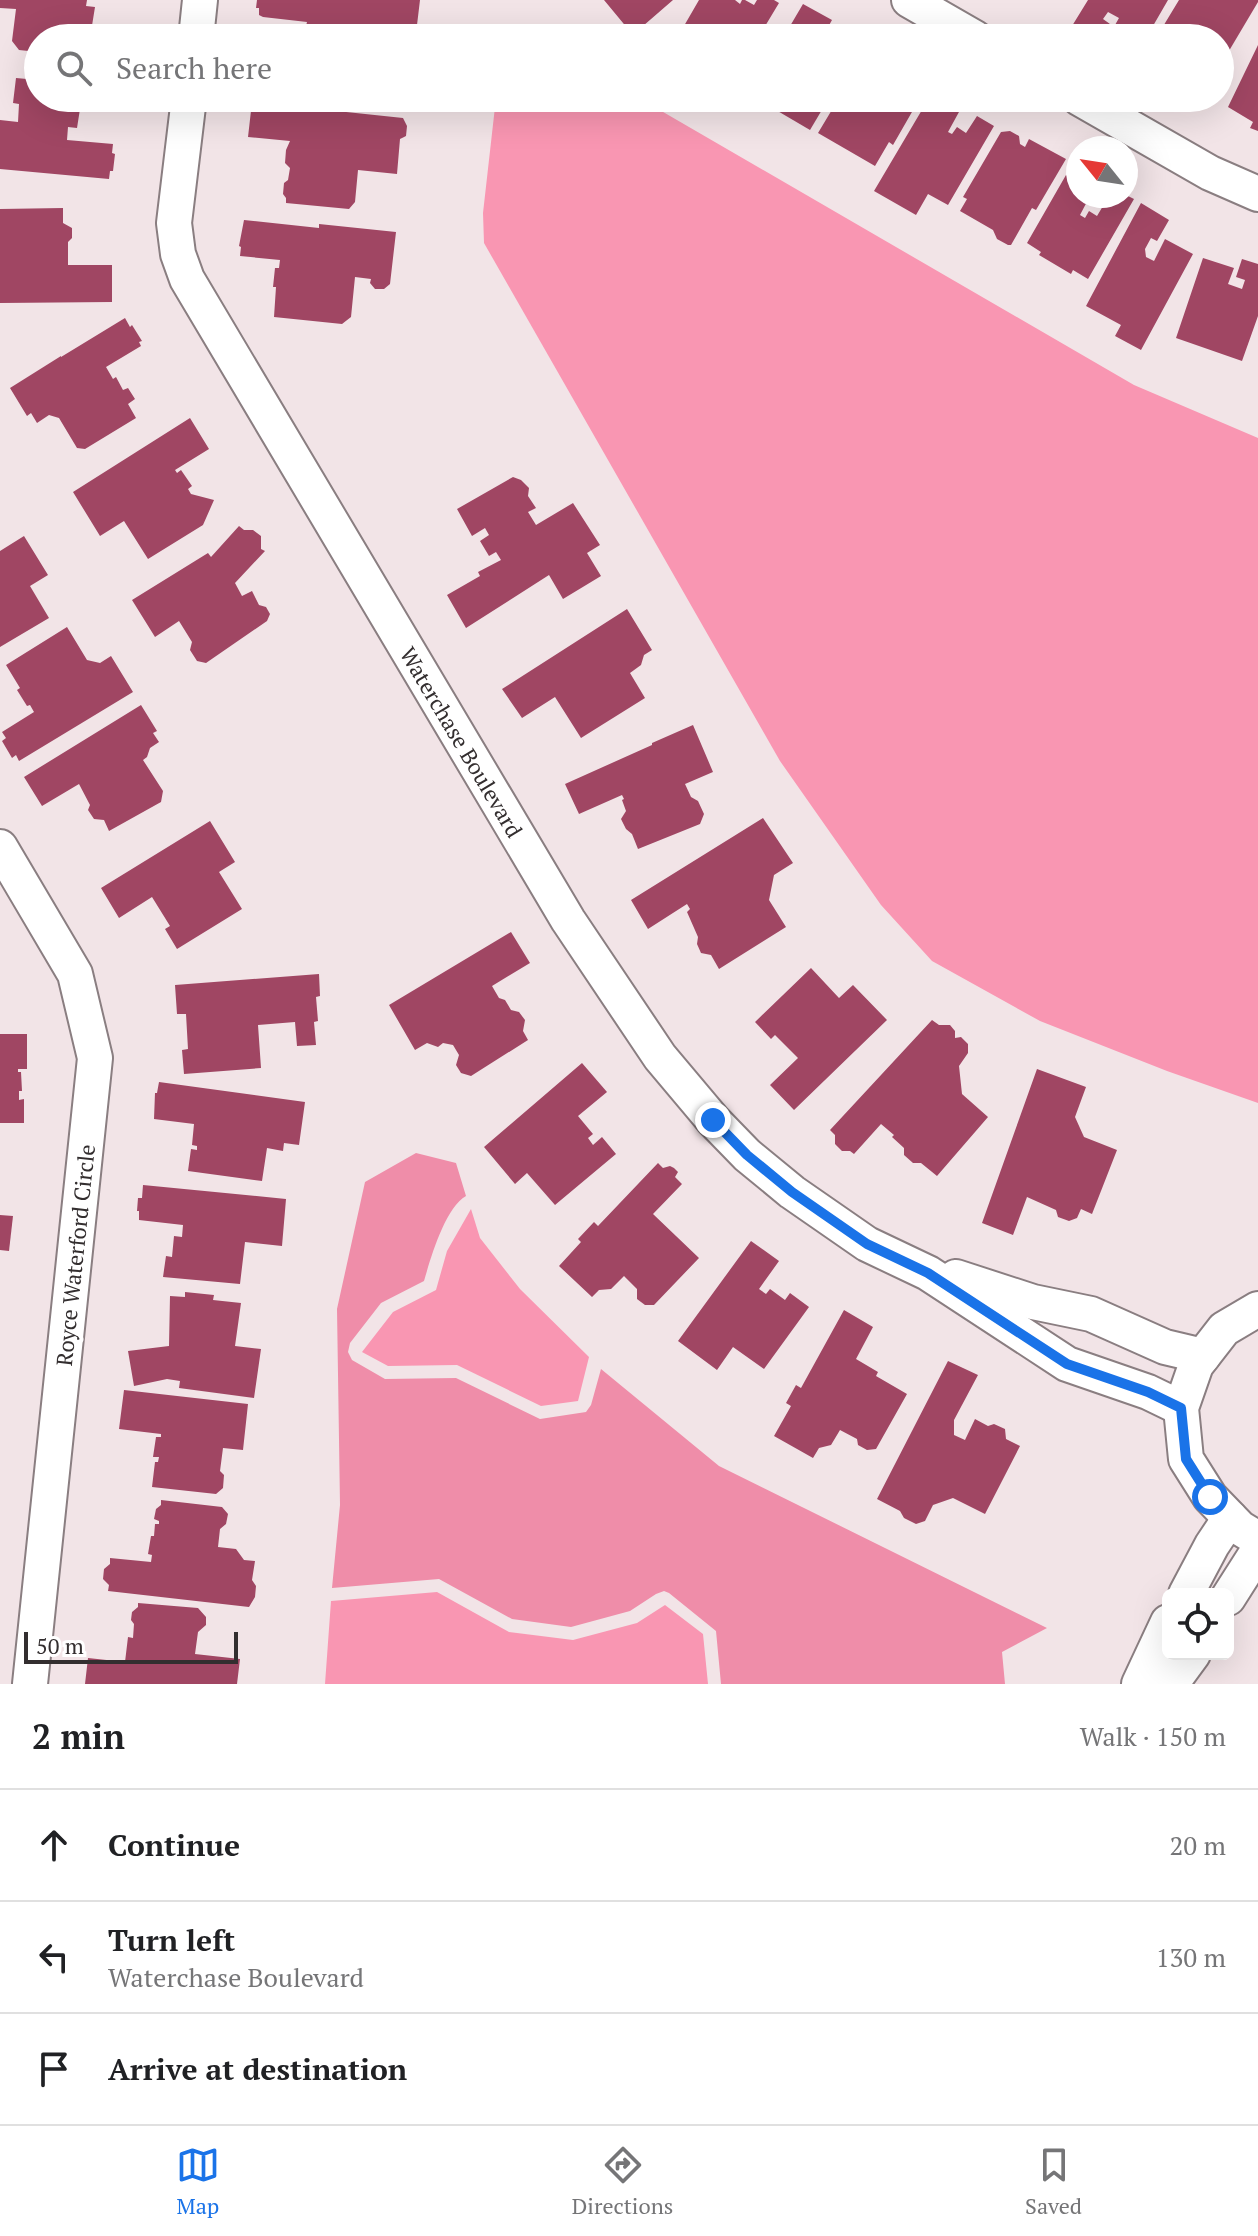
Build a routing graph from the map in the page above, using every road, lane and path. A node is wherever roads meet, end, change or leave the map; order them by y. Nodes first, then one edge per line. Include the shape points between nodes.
1 (200, 0) edge
2 (909, 0) edge
3 (197, 24) edge
4 (951, 24) edge
5 (187, 112) edge
6 (1103, 112) edge
7 (1258, 194) edge
8 (0, 847) edge
9 (928, 1273) junction
10 (1258, 1309) edge
11 (1115, 1324) junction
12 (1203, 1356) junction
13 (1092, 1374) junction
14 (1181, 1408) junction
15 (1230, 1518) junction
16 (1258, 1539) edge
17 (1258, 1551) edge
18 (1189, 1588) edge
19 (1234, 1589) edge
20 (1162, 1635) edge
21 (1189, 1660) edge
22 (30, 1684) edge
23 (1139, 1684) edge
24 (1171, 1684) edge

1 - 3 street
2 - 4 street
5 - 9 street, Waterchase Boulevard via 174,223 187,279 568,920 660,1057 747,1155 867,1244
6 - 7 street
8 - 22 street, Royce Waterford Circle via 75,974 95,1058
9 - 11 street, Waterchase Boulevard
9 - 13 street, Waterchase Boulevard via 1067,1364
10 - 12 street via 1224,1329
11 - 12 street, Waterchase Boulevard via 1165,1347
11 - 13 street via 1094,1355
12 - 14 street
13 - 14 street, Waterchase Boulevard
14 - 15 street via 1186,1459
15 - 16 street
15 - 18 street
17 - 19 street
20 - 23 street
21 - 24 street

